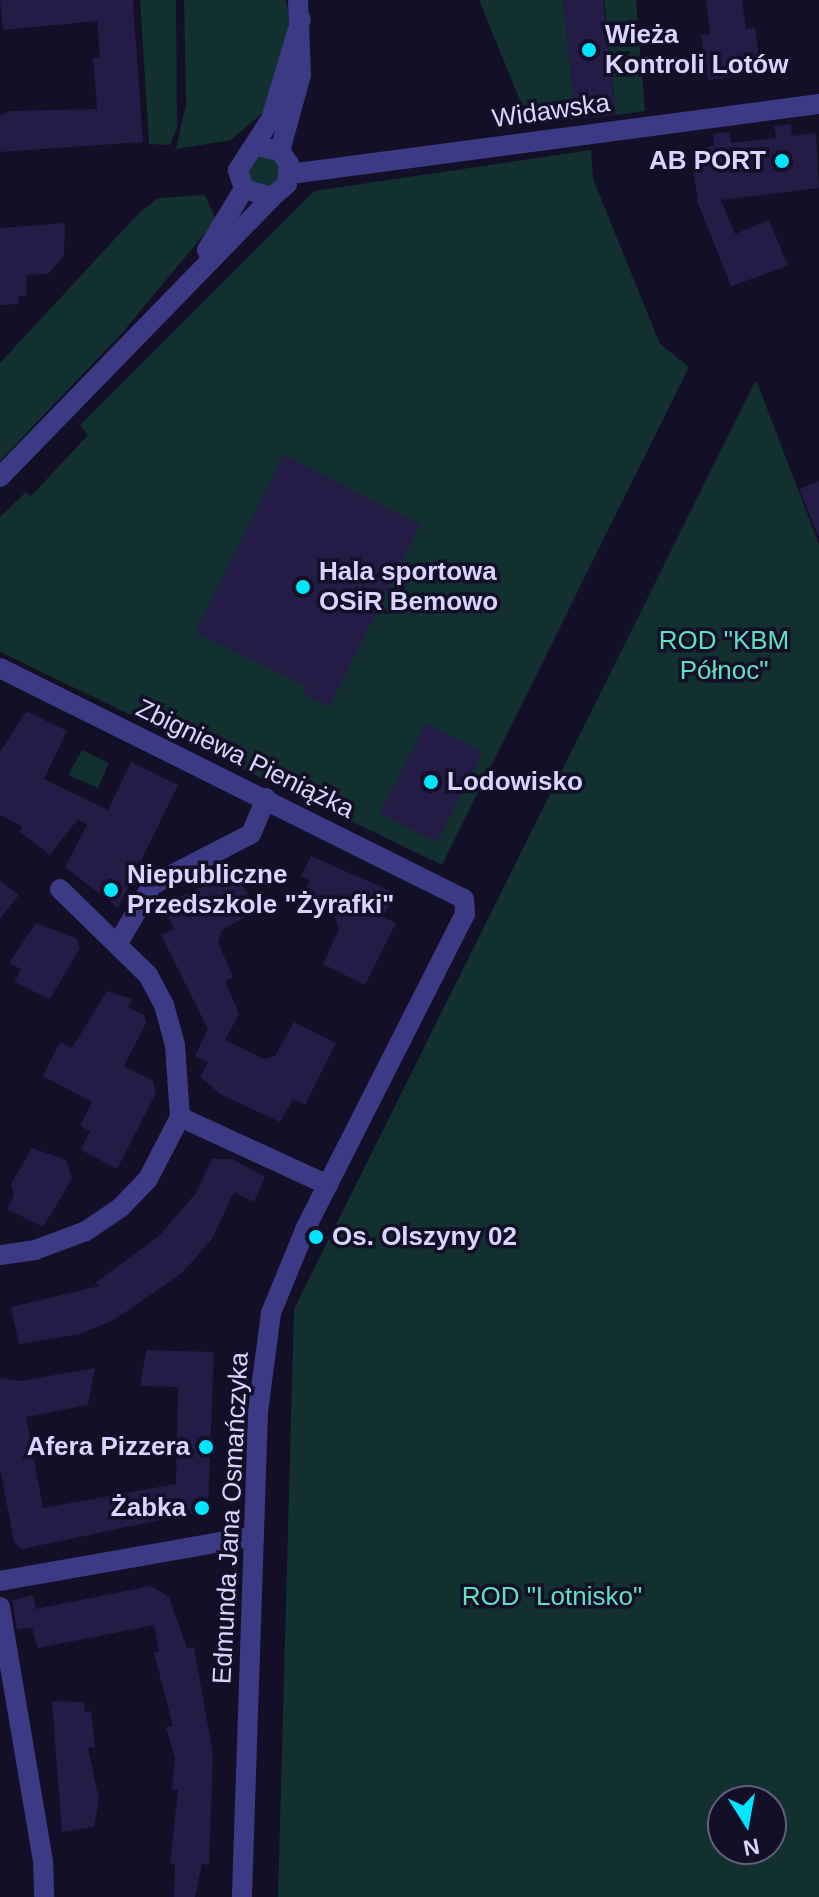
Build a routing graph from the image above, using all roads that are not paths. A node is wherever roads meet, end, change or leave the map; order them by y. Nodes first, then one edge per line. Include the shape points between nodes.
1 (299, 10) edge
2 (819, 104) edge
3 (253, 149) junction
4 (280, 151) junction
5 (290, 174) junction
6 (244, 189) junction
7 (272, 197) junction
8 (187, 279) junction
9 (0, 477) edge
10 (0, 668) edge
11 (266, 798) junction
12 (60, 889) dead end
13 (464, 899) joint
14 (118, 943) junction
15 (180, 1117) junction
16 (328, 1185) junction
17 (0, 1255) edge
18 (254, 1536) junction
19 (0, 1581) edge
20 (0, 1607) edge
21 (6, 1670) edge
22 (44, 1897) edge
23 (242, 1897) edge

1 - 3 street
1 - 4 street via 301,75
2 - 5 street, Widawska
3 - 4 street
3 - 6 street via 238,170
4 - 5 street
5 - 7 street
6 - 7 street
6 - 8 street
7 - 8 street
8 - 9 street
10 - 11 street, Zbigniewa Pieniążka
11 - 13 street, Zbigniewa Pieniążka
11 - 14 street via 251,834 152,885
12 - 14 street
13 - 16 street, Edmunda Jana Osmańczyka via 465,914
14 - 15 street via 164,1005 175,1045
15 - 16 street
15 - 17 street via 148,1179 120,1208 73,1236
16 - 18 street, Edmunda Jana Osmańczyka via 271,1313 260,1375
18 - 19 street
18 - 23 street, Edmunda Jana Osmańczyka
20 - 21 street
21 - 22 street

